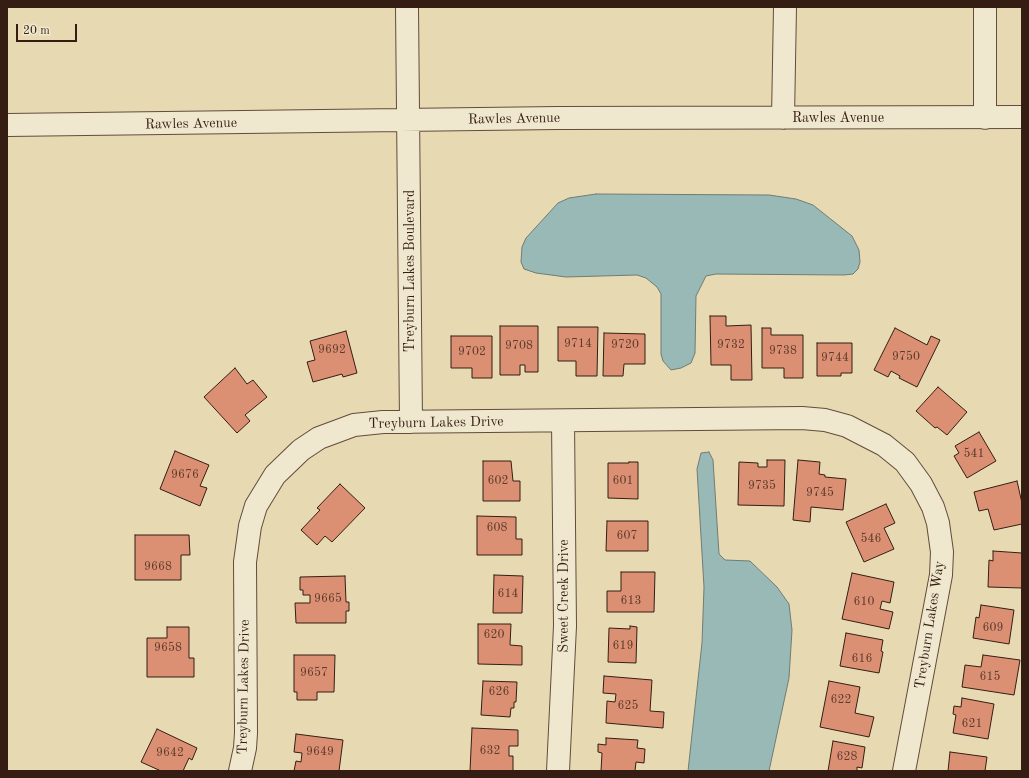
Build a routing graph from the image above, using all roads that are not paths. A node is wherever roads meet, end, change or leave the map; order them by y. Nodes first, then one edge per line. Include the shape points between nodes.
1 (407, 7) edge
2 (785, 7) edge
3 (985, 7) edge
4 (1022, 117) edge
5 (783, 118) junction
6 (985, 118) junction
7 (409, 120) junction
8 (7, 125) edge
9 (563, 421) junction
10 (411, 422) junction
11 (905, 462) joint
12 (240, 771) edge
13 (558, 771) edge
14 (904, 771) edge

1 - 7 street, Treyburn Lakes Boulevard
2 - 5 street
3 - 6 street
4 - 6 street, Rawles Avenue
5 - 6 street, Rawles Avenue
5 - 7 street, Rawles Avenue
7 - 8 street, Rawles Avenue
7 - 10 street, Treyburn Lakes Boulevard
9 - 10 street, Treyburn Lakes Drive
9 - 11 street, Treyburn Lakes Drive via 810,418 862,432
9 - 13 street, Sweet Creek Drive via 564,647
10 - 12 street, Treyburn Lakes Drive via 354,425 319,438 301,450 275,475 259,501 250,526 245,552 246,733
11 - 14 street, Treyburn Lakes Way via 922,484 933,507 940,532 942,561 940,584

